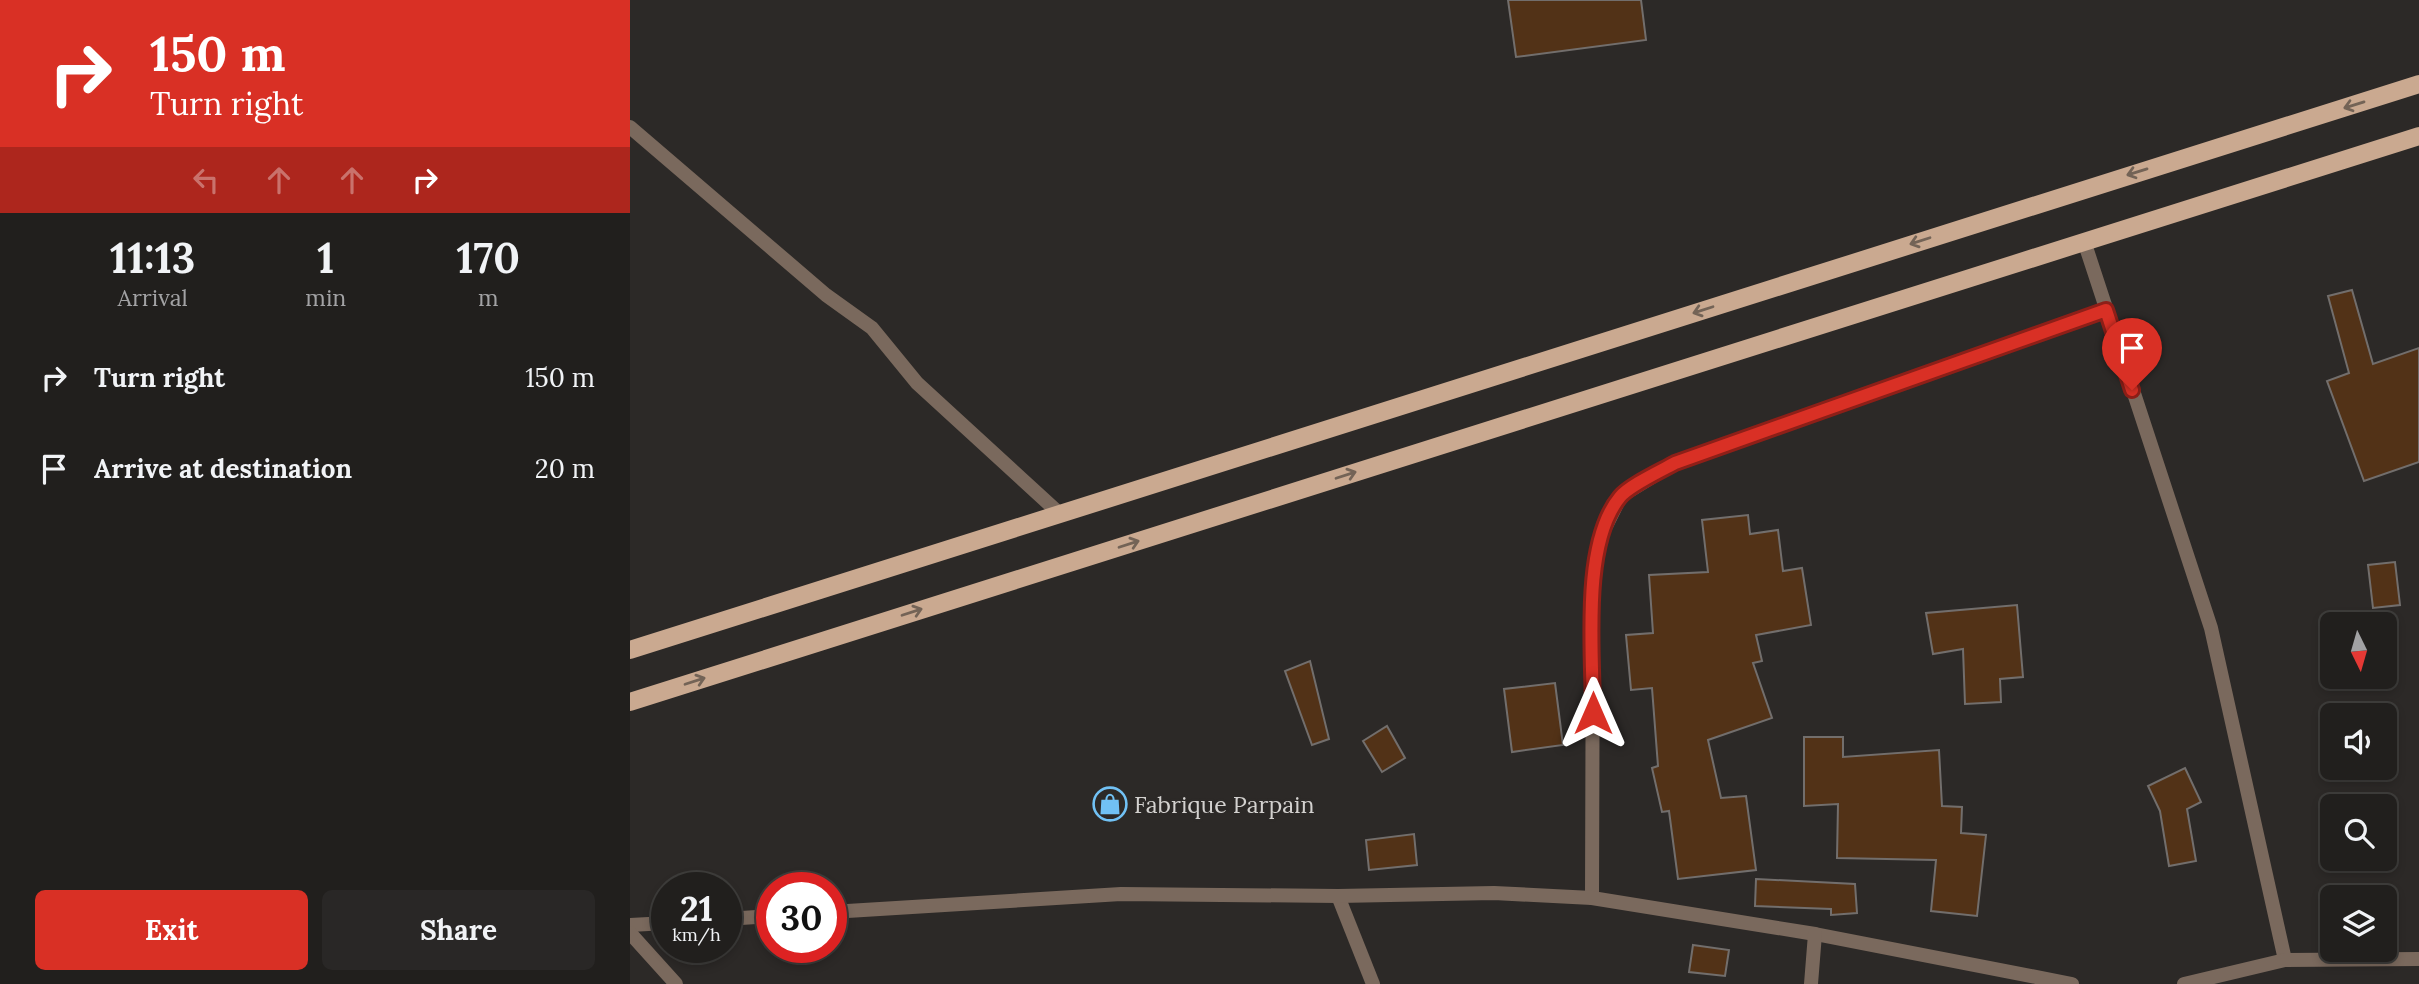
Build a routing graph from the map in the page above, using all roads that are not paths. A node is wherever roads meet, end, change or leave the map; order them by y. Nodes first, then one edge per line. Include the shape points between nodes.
1 (2419, 84) edge
2 (630, 127) edge
3 (2419, 136) edge
4 (2084, 242) junction
5 (2106, 310) junction
6 (1061, 515) junction
7 (630, 650) edge
8 (630, 702) edge
9 (1338, 896) junction
10 (1592, 898) junction
11 (847, 911) edge
12 (651, 924) edge
13 (630, 925) edge
14 (630, 933) edge
15 (1815, 934) junction
16 (2419, 959) edge
17 (2286, 960) junction
18 (676, 984) edge
19 (1373, 984) edge
20 (1811, 984) edge
21 (2072, 984) edge
22 (2183, 984) edge

1 -> 6 main road
2 - 6 street via 826,295 872,328 917,383
3 - 4 main road
4 - 5 street
8 -> 4 main road
5 - 10 street via 1675,463 1621,496 1600,538 1594,572
5 - 17 street via 2211,628
6 - 7 main road
9 - 10 street via 1494,893
9 - 11 street via 1121,894
9 - 19 street
10 - 15 street
12 - 13 street
14 - 18 street
15 - 20 street
15 - 21 street
16 - 17 street
17 - 22 street

